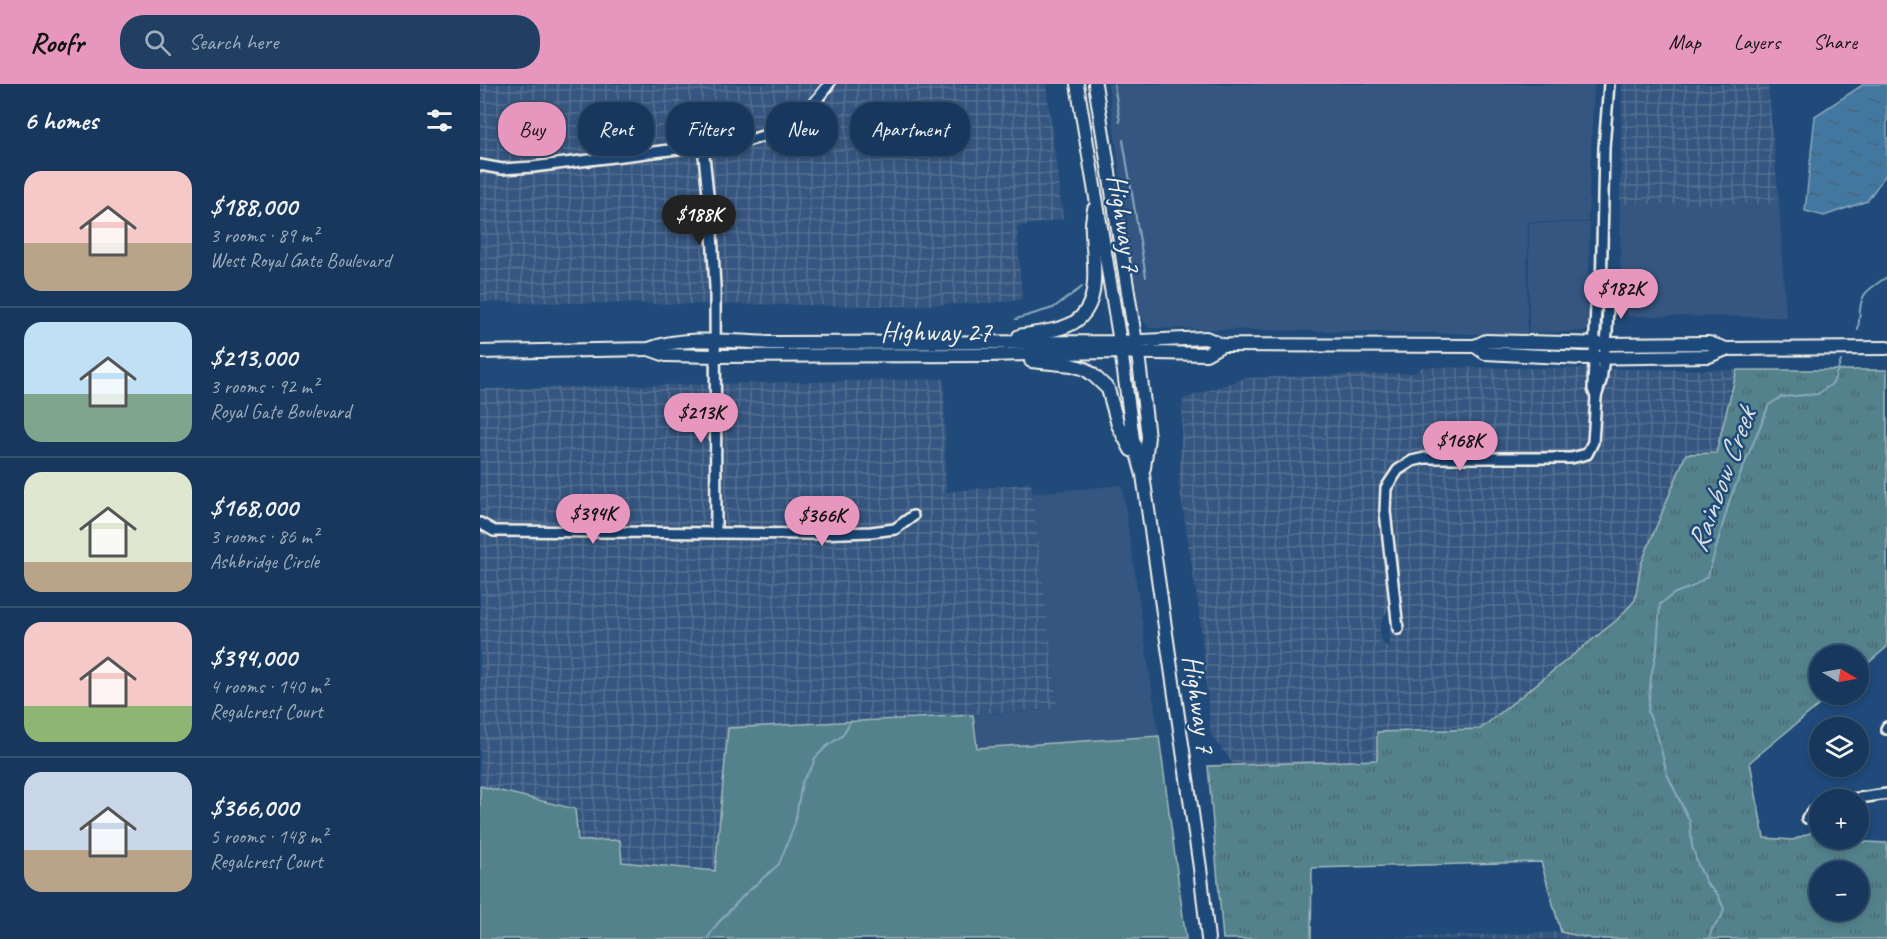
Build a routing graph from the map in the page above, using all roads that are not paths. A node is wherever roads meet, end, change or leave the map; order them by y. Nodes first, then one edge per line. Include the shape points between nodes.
1 (829, 84) edge
2 (1077, 84) edge
3 (1095, 84) edge
4 (1609, 84) edge
5 (754, 139) edge
6 (666, 151) edge
7 (704, 156) edge
8 (480, 165) edge
9 (1096, 196) junction
10 (716, 341) junction
11 (988, 342) junction
12 (1601, 344) junction
13 (1475, 346) junction
14 (1121, 347) junction
15 (1136, 347) junction
16 (1887, 348) edge
17 (650, 349) junction
18 (1726, 349) junction
19 (480, 352) edge
20 (988, 355) junction
21 (716, 356) junction
22 (1600, 357) junction
23 (1143, 475) junction
24 (914, 516) dead end
25 (480, 523) edge
26 (716, 533) junction
27 (1398, 629) dead end
28 (1887, 794) edge
29 (1869, 797) edge
30 (1208, 939) edge

1 - 5 street via 800,117 780,130
2 - 9 main road, Highway 7
3 - 15 main road, Highway 7
4 - 12 street via 1600,297 1608,302
6 - 8 street via 533,167 502,169
7 - 10 street
9 - 11 main road via 1091,228 1094,279 1089,305 1070,325
9 - 14 main road, Highway 7
10 - 11 main road, Highway 27
10 - 17 main road, Highway 27 via 666,342
10 - 21 street
11 - 14 main road, Highway 27
12 - 13 main road, Highway 27 via 1486,341
12 - 18 main road, Highway 27 via 1709,343
12 - 22 street
13 - 15 main road, Highway 27 via 1222,345 1206,338
13 - 22 main road, Highway 27 via 1485,352
14 - 15 main road, Highway 27
14 - 20 main road, Highway 27
14 - 23 main road, Highway 7 via 1133,439
15 - 23 main road, Highway 7 via 1148,437
16 - 18 main road, Highway 27
17 - 19 main road, Highway 27
17 - 21 main road, Highway 27 via 666,355
18 - 22 main road, Highway 27 via 1709,356
20 - 21 main road, Highway 27
20 - 23 main road via 1085,369 1108,389 1118,425
21 - 26 street
22 - 27 street via 1593,389 1593,442 1584,456 1425,458 1394,473 1386,488 1385,502
23 - 30 main road, Highway 7
24 - 26 street via 895,528 871,532
25 - 26 street via 494,531
28 - 29 street

